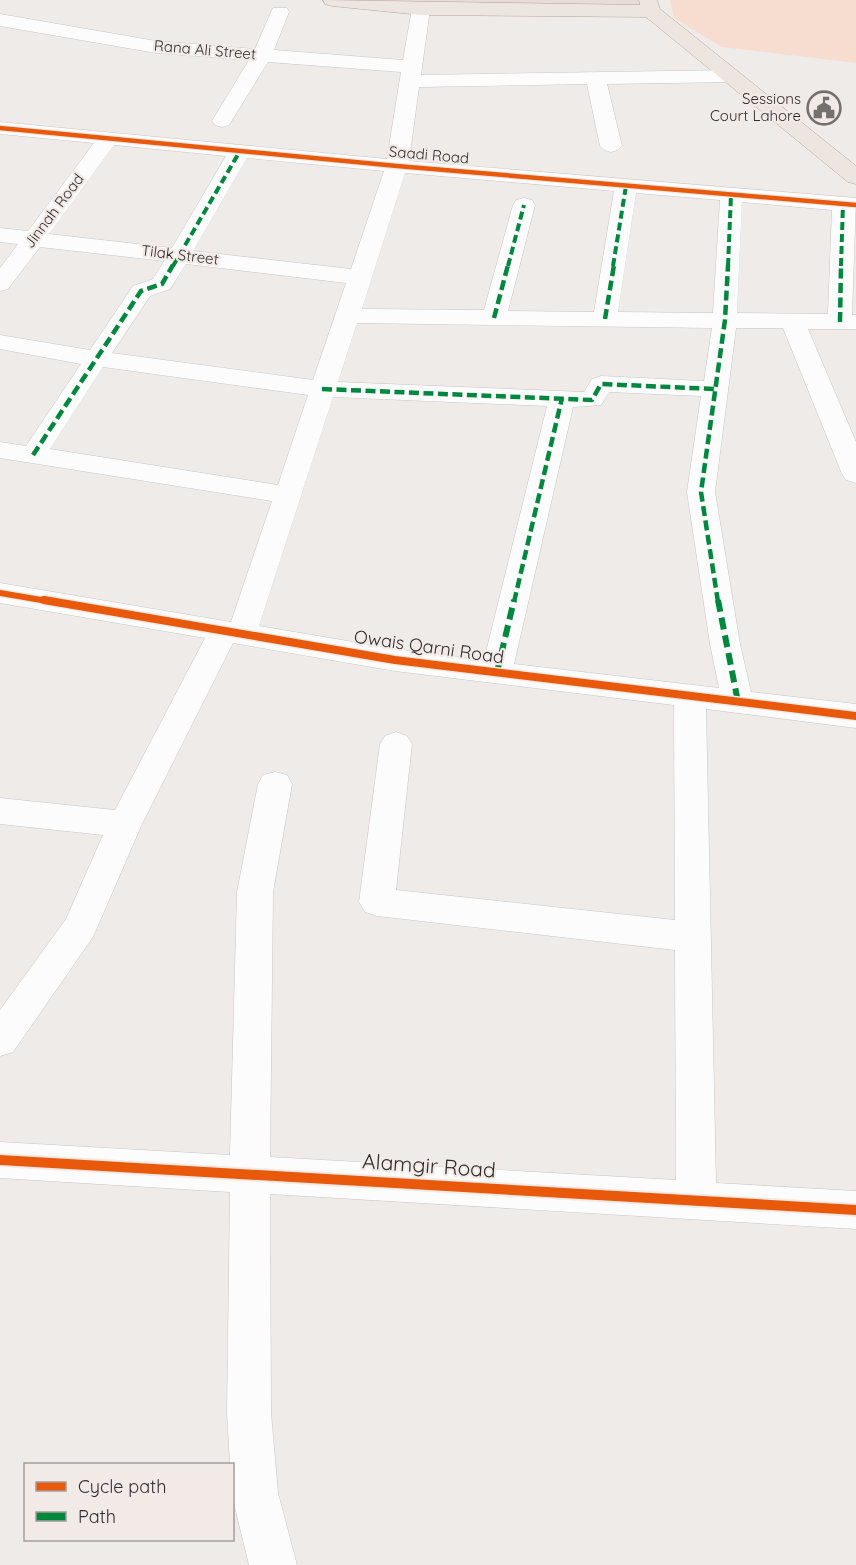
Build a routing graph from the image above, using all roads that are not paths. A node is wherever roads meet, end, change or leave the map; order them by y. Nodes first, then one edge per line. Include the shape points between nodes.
1 (332, 0) edge
2 (650, 5) edge
3 (421, 9) junction
4 (280, 12) dead end
5 (0, 20) edge
6 (262, 55) junction
7 (411, 74) junction
8 (731, 76) junction
9 (596, 78) junction
10 (222, 121) dead end
11 (0, 128) edge
12 (109, 138) junction
13 (611, 146) dead end
14 (240, 151) junction
15 (397, 166) junction
16 (856, 177) edge
17 (626, 186) junction
18 (731, 195) junction
19 (525, 205) dead end
20 (849, 205) edge
21 (0, 235) edge
22 (34, 239) junction
23 (177, 254) junction
24 (360, 277) junction
25 (0, 284) edge
26 (346, 316) junction
27 (494, 318) junction
28 (605, 319) junction
29 (725, 320) junction
30 (792, 321) junction
31 (848, 322) edge
32 (0, 342) edge
33 (97, 359) junction
34 (322, 389) junction
35 (714, 389) junction
36 (562, 398) junction
37 (0, 450) edge
38 (33, 456) junction
39 (856, 474) edge
40 (288, 495) junction
41 (0, 592) edge
42 (233, 632) junction
43 (497, 672) junction
44 (690, 696) junction
45 (738, 702) junction
46 (856, 716) edge
47 (396, 744) dead end
48 (275, 784) dead end
49 (0, 811) edge
50 (125, 824) junction
51 (693, 937) junction
52 (0, 1040) edge
53 (0, 1160) edge
54 (250, 1173) junction
55 (696, 1201) junction
56 (856, 1210) edge
57 (273, 1565) edge

1 - 3 main road
2 - 3 main road
2 - 8 main road
3 - 7 street
4 - 6 street
5 - 6 street, Rana Ali Street via 156,47
6 - 7 street, Rana Ali Street
6 - 10 street
7 - 9 street, Rana Ali Street
7 - 15 street
8 - 9 street, Rana Ali Street
8 - 16 main road
9 - 13 street
11 - 12 street, Saadi Road
12 - 14 street, Saadi Road
12 - 22 street, Jinnah Road
14 - 15 street, Saadi Road
14 - 23 street
15 - 17 street, Saadi Road
15 - 24 street
17 - 18 street, Saadi Road
17 - 28 street
18 - 20 street, Saadi Road
18 - 29 street
19 - 27 street
20 - 31 street
21 - 22 street, Tilak Street
22 - 23 street, Tilak Street
22 - 25 street, Jinnah Road
23 - 24 street, Tilak Street
23 - 33 street via 162,284 141,291
24 - 26 street
26 - 27 street
26 - 34 street
27 - 28 street
28 - 29 street
29 - 30 street
29 - 35 street
30 - 31 street
30 - 39 street
32 - 33 street
33 - 34 street
33 - 38 street
34 - 36 street
34 - 40 street
35 - 36 street via 601,384 592,400
35 - 45 street via 700,492
36 - 43 street
37 - 38 street
38 - 40 street
40 - 42 street
41 - 42 street, Owais Qarni Road
42 - 43 street, Owais Qarni Road via 395,660
42 - 50 street
43 - 44 street, Owais Qarni Road
44 - 45 street, Owais Qarni Road
44 - 51 street
45 - 46 street, Owais Qarni Road
47 - 51 street via 377,903
48 - 54 street via 255,892
49 - 50 street
50 - 52 street via 80,927
51 - 55 street
53 - 54 street, Alamgir Road
54 - 55 street, Alamgir Road
54 - 57 street via 249,1413 255,1493
55 - 56 street, Alamgir Road

